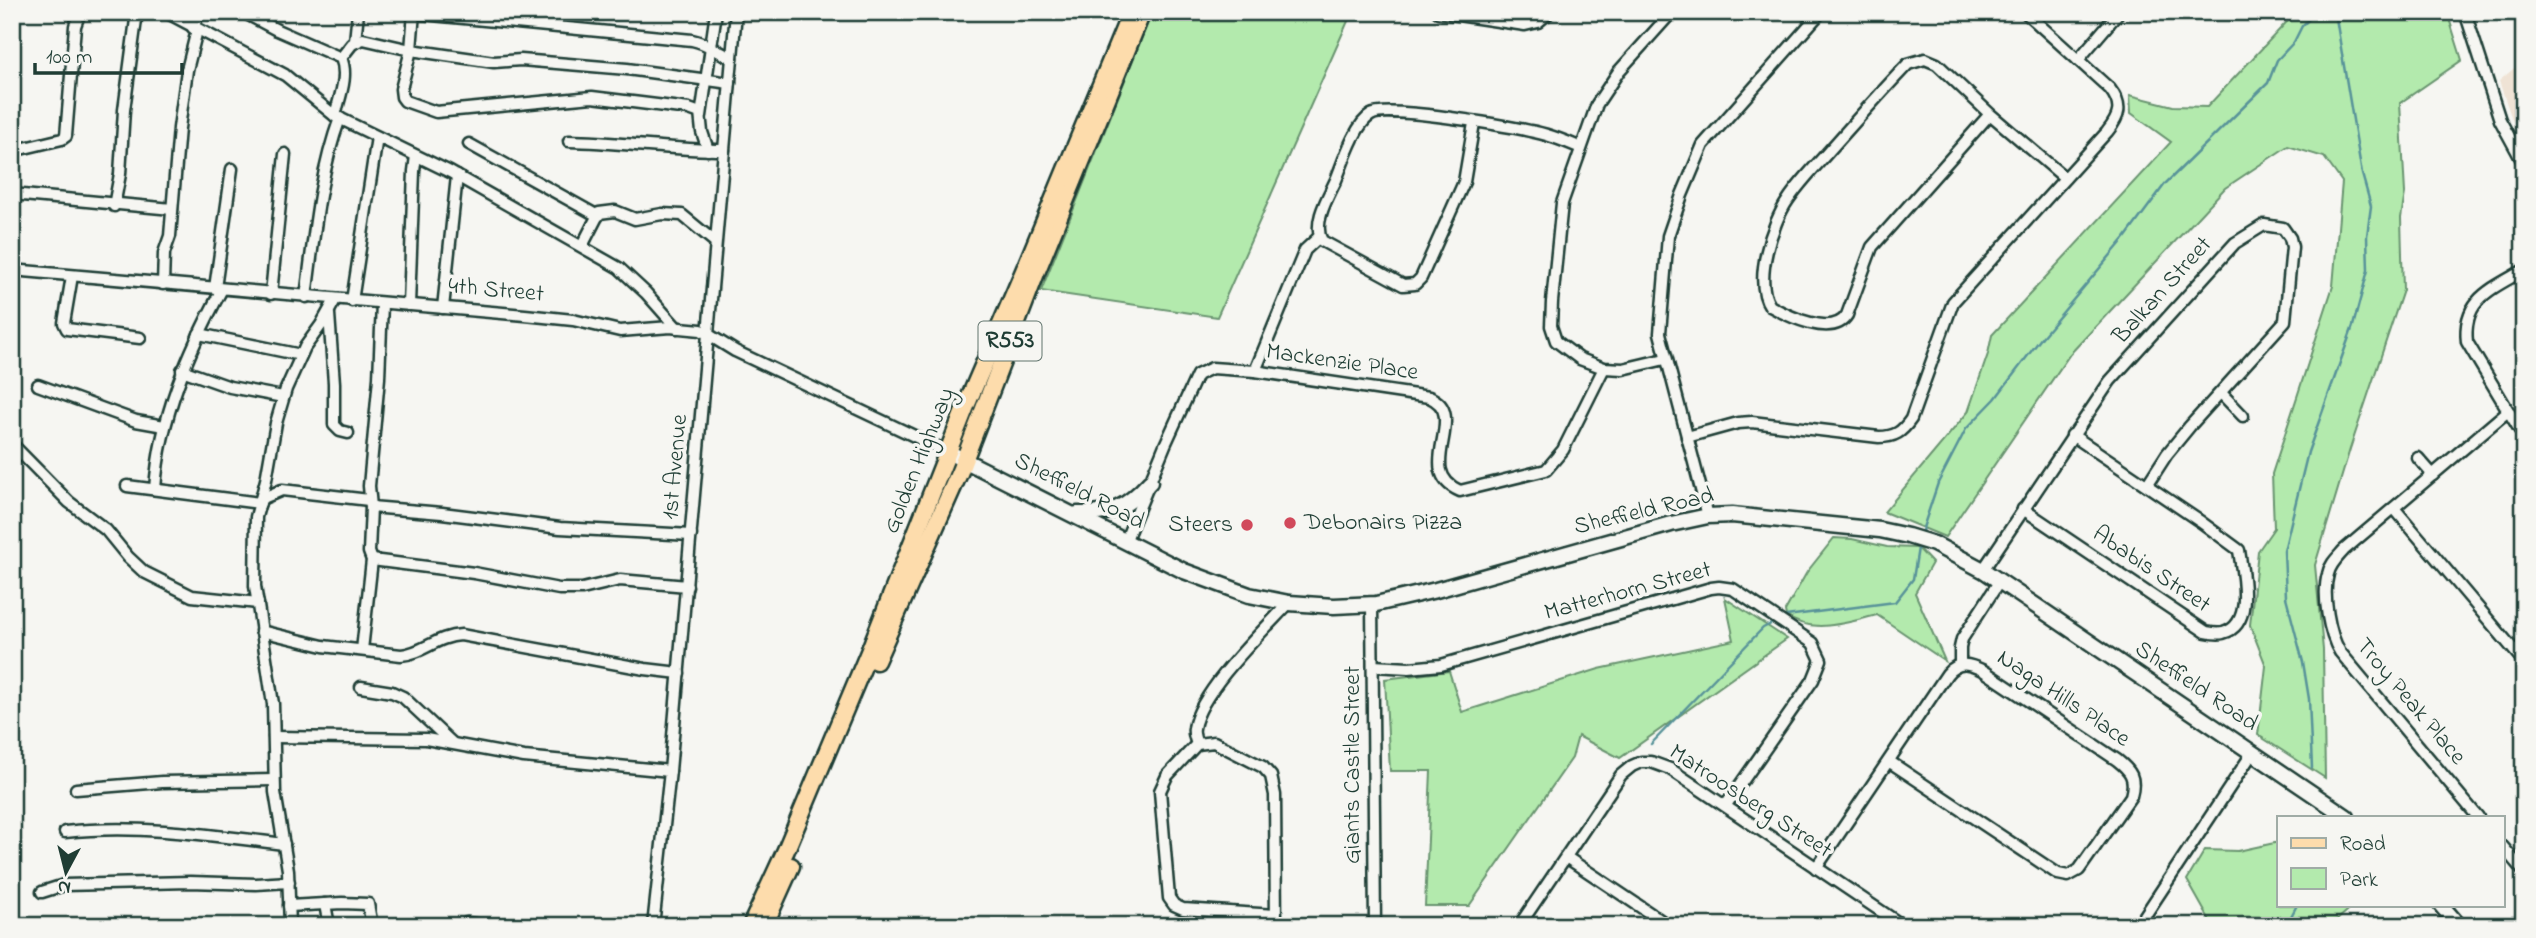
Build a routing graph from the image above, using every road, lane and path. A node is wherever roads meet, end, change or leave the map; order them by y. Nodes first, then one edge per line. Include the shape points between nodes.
1 (80, 12) edge
2 (137, 12) edge
3 (166, 12) edge
4 (199, 12) edge
5 (243, 12) edge
6 (358, 12) edge
7 (400, 12) edge
8 (716, 12) edge
9 (736, 12) edge
10 (1131, 12) edge
11 (1142, 12) edge
12 (1438, 12) edge
13 (1550, 12) edge
14 (1672, 12) edge
15 (1804, 12) edge
16 (2025, 12) edge
17 (2119, 12) edge
18 (2465, 12) edge
19 (414, 13) edge
20 (1817, 16) edge
21 (195, 29) junction
22 (355, 41) junction
23 (711, 47) junction
24 (411, 50) junction
25 (341, 58) junction
26 (732, 58) junction
27 (2078, 60) junction
28 (707, 80) junction
29 (730, 83) junction
30 (1990, 114) junction
31 (701, 116) junction
32 (337, 117) junction
33 (1474, 123) junction
34 (377, 137) junction
35 (569, 141) dead end
36 (470, 145) dead end
37 (1581, 148) junction
38 (12, 150) edge
39 (708, 150) junction
40 (724, 150) junction
41 (285, 154) dead end
42 (416, 156) junction
43 (2524, 164) edge
44 (232, 169) dead end
45 (457, 176) junction
46 (2065, 178) junction
47 (12, 194) edge
48 (114, 205) junction
49 (172, 209) junction
50 (598, 216) junction
51 (1320, 237) junction
52 (715, 242) junction
53 (582, 246) junction
54 (12, 270) edge
55 (2524, 270) edge
56 (72, 275) junction
57 (163, 284) junction
58 (218, 289) junction
59 (271, 294) junction
60 (306, 297) junction
61 (335, 300) junction
62 (352, 301) junction
63 (382, 303) junction
64 (409, 305) junction
65 (443, 308) junction
66 (329, 312) junction
67 (677, 328) junction
68 (199, 334) junction
69 (709, 334) junction
70 (140, 338) dead end
71 (301, 355) junction
72 (1665, 359) junction
73 (1604, 368) junction
74 (182, 370) junction
75 (1255, 371) junction
76 (38, 384) dead end
77 (2221, 393) junction
78 (283, 397) junction
79 (2508, 411) junction
80 (2243, 416) dead end
81 (164, 426) junction
82 (348, 433) dead end
83 (2072, 435) junction
84 (1687, 437) junction
85 (2524, 437) edge
86 (12, 444) edge
87 (948, 452) junction
88 (2418, 458) dead end
89 (964, 459) junction
90 (2433, 475) junction
91 (1150, 482) junction
92 (2147, 485) junction
93 (127, 486) dead end
94 (155, 489) junction
95 (261, 501) junction
96 (370, 503) junction
97 (2023, 509) junction
98 (2394, 509) junction
99 (1072, 513) junction
100 (1708, 516) junction
101 (691, 535) junction
102 (1125, 542) junction
103 (372, 561) junction
104 (1983, 570) junction
105 (1999, 582) junction
106 (687, 586) junction
107 (258, 603) junction
108 (1289, 603) junction
109 (1372, 604) junction
110 (261, 631) junction
111 (362, 650) junction
112 (2524, 662) edge
113 (1960, 664) junction
114 (1373, 666) junction
115 (679, 673) junction
116 (361, 687) dead end
117 (275, 737) junction
118 (453, 743) junction
119 (1197, 744) junction
120 (2253, 752) junction
121 (1890, 762) junction
122 (670, 771) junction
123 (274, 780) junction
124 (76, 789) dead end
125 (1726, 805) junction
126 (2346, 816) edge
127 (2477, 816) edge
128 (65, 832) dead end
129 (284, 844) junction
130 (2504, 848) edge
131 (1566, 856) junction
132 (1816, 868) junction
133 (2524, 872) edge
134 (289, 882) junction
135 (42, 892) dead end
136 (325, 904) junction
137 (289, 906) junction
138 (2442, 906) edge
139 (1275, 920) edge
140 (1888, 922) edge
141 (290, 926) edge
142 (329, 926) edge
143 (372, 926) edge
144 (464, 926) edge
145 (490, 926) edge
146 (653, 926) edge
147 (751, 926) edge
148 (764, 926) edge
149 (1375, 926) edge
150 (1518, 926) edge
151 (1669, 926) edge
152 (1903, 926) edge
153 (2138, 926) edge
154 (2459, 926) edge

1 - 38 street via 66,136
2 - 48 street
3 - 21 street
4 - 21 street
5 - 25 street
6 - 22 street
7 - 19 street
8 - 23 street
9 - 26 street, 1st Avenue
10 - 87 main road, Golden Highway / R553
11 - 89 main road, Golden Highway / R553
12 - 13 street via 1525,25
14 - 37 street via 1607,87
15 - 20 street
16 - 27 street
17 - 27 street
18 - 43 street via 2500,120
19 - 23 street via 658,36
19 - 24 street
20 - 72 street via 1698,154 1668,236 1660,333
21 - 32 street via 285,75
21 - 49 street
22 - 24 street via 363,38
22 - 25 street
23 - 26 street
23 - 28 street
24 - 28 street via 494,62 554,63
24 - 31 street via 402,97 436,112 592,97 690,109
25 - 32 street via 344,68
26 - 29 street, 1st Avenue
27 - 46 street via 2110,89 2118,100 2119,114
28 - 29 street
28 - 31 street
29 - 40 street, 1st Avenue
30 - 30 street via 1937,64 1926,59 1908,64 1784,206 1770,241 1762,288 1770,306 1825,326 1841,322 1872,247
30 - 46 street
31 - 39 street
32 - 34 street
32 - 60 street
33 - 37 street via 1532,131
33 - 51 street via 1383,111 1370,115 1360,126 1326,202
33 - 51 street via 1464,182 1415,284 1402,285 1383,276
34 - 42 street
34 - 62 street
35 - 39 street
36 - 50 street
37 - 73 street via 1560,210 1551,326 1561,346
39 - 40 street
40 - 52 street, 1st Avenue
41 - 59 street
42 - 45 street
42 - 64 street
44 - 58 street
45 - 53 street
45 - 65 street
46 - 84 street via 1954,302 1911,419 1897,435 1752,422
47 - 48 street
48 - 49 street
49 - 57 street
50 - 52 street via 603,211 635,219 682,215
50 - 53 street
51 - 75 street via 1305,250
52 - 69 street, 1st Avenue
53 - 67 street via 619,268
54 - 56 street, 4th Street
55 - 79 street via 2475,301 2466,325 2467,342
56 - 57 street, 4th Street
56 - 70 street via 66,329
57 - 58 street, 4th Street
58 - 59 street, 4th Street
58 - 68 street
59 - 60 street, 4th Street
60 - 61 street, 4th Street
61 - 62 street, 4th Street
61 - 66 street
62 - 63 street, 4th Street
63 - 64 street, 4th Street
63 - 96 street
64 - 65 street, 4th Street
65 - 67 street, 4th Street via 573,320 620,331
66 - 71 street
66 - 82 street via 334,425
67 - 69 street, 4th Street
68 - 71 street
68 - 74 street
69 - 87 street, 4th Street via 735,351
69 - 101 street, 1st Avenue
71 - 78 street
72 - 73 street via 1623,369
72 - 84 street
73 - 75 street, Mackenzie Place via 1563,450 1546,470 1460,491 1450,487 1441,474 1446,416 1437,400
74 - 78 street via 230,387
74 - 81 street
75 - 91 street, Mackenzie Place via 1212,368 1197,375
76 - 81 street via 136,421
77 - 80 street
77 - 83 street, Balkan Street via 2285,321 2292,247 2287,233 2277,225 2264,225 2235,243 2110,381
77 - 92 street, Balkan Street via 2167,454
78 - 95 street
79 - 85 street
79 - 90 street, Troy Peak Place
81 - 94 street
83 - 92 street, Ababis Street
83 - 97 street, Balkan Street
84 - 100 street
86 - 107 street via 69,502 106,530 144,572 192,596
87 - 89 street, Sheffield Road
87 - 147 main road, Golden Highway / R553 via 869,652
88 - 90 street
89 - 99 street, Sheffield Road
89 - 148 main road, Golden Highway / R553
90 - 98 street, Troy Peak Place
91 - 99 street via 1111,512
91 - 102 street, Mackenzie Place
92 - 97 street, Ababis Street via 2239,550 2241,618 2222,634 2194,626
93 - 94 street
94 - 95 street
95 - 96 street via 282,490
95 - 107 street via 254,559
96 - 101 street via 560,528
96 - 103 street
97 - 104 street, Balkan Street
98 - 112 street
98 - 127 street, Troy Peak Place via 2344,550 2329,570 2326,593 2331,636
99 - 102 street, Sheffield Road
100 - 104 street, Sheffield Road via 1764,517 1880,530 1934,544
100 - 109 street, Sheffield Road
101 - 106 street, 1st Avenue
102 - 108 street, Sheffield Road via 1231,590
103 - 106 street via 559,589 620,580
103 - 111 street
104 - 105 street, Sheffield Road
105 - 113 street via 1962,639
105 - 120 street, Sheffield Road
106 - 115 street, 1st Avenue
107 - 110 street
108 - 109 street, Sheffield Road
108 - 119 street via 1203,705 1194,730
109 - 114 street, Giants Castle Street
110 - 111 street
110 - 117 street
111 - 115 street via 407,654 439,639 461,635
113 - 121 street, Naga Hills Place via 1947,674
113 - 121 street, Naga Hills Place via 1984,671 2117,760 2133,776 2131,796 2079,870 2068,876 2058,874
114 - 125 street, Matterhorn Street via 1441,665 1712,588 1733,589 1813,643 1821,660 1813,680
114 - 149 street, Giants Castle Street
115 - 122 street, 1st Avenue
116 - 118 street via 403,697
117 - 118 street
117 - 123 street
118 - 122 street via 524,757
119 - 139 street via 1214,743 1257,763 1271,776
119 - 139 street via 1167,776 1160,791 1169,898 1183,909
120 - 126 street, Sheffield Road
120 - 153 street
121 - 132 street, Naga Hills Place
122 - 146 street, 1st Avenue
123 - 124 street
123 - 129 street
125 - 131 street, Matroosberg Street via 1670,769 1641,762 1621,775
125 - 132 street, Matroosberg Street
128 - 129 street via 94,828 162,831
129 - 134 street
130 - 133 street
131 - 150 street, Matroosberg Street
131 - 151 street
132 - 140 street, Matroosberg Street
134 - 135 street via 64,885
134 - 137 street
136 - 137 street
136 - 142 street
136 - 143 street via 368,904
137 - 141 street
138 - 154 street
140 - 152 street, Matroosberg Street
144 - 145 street

